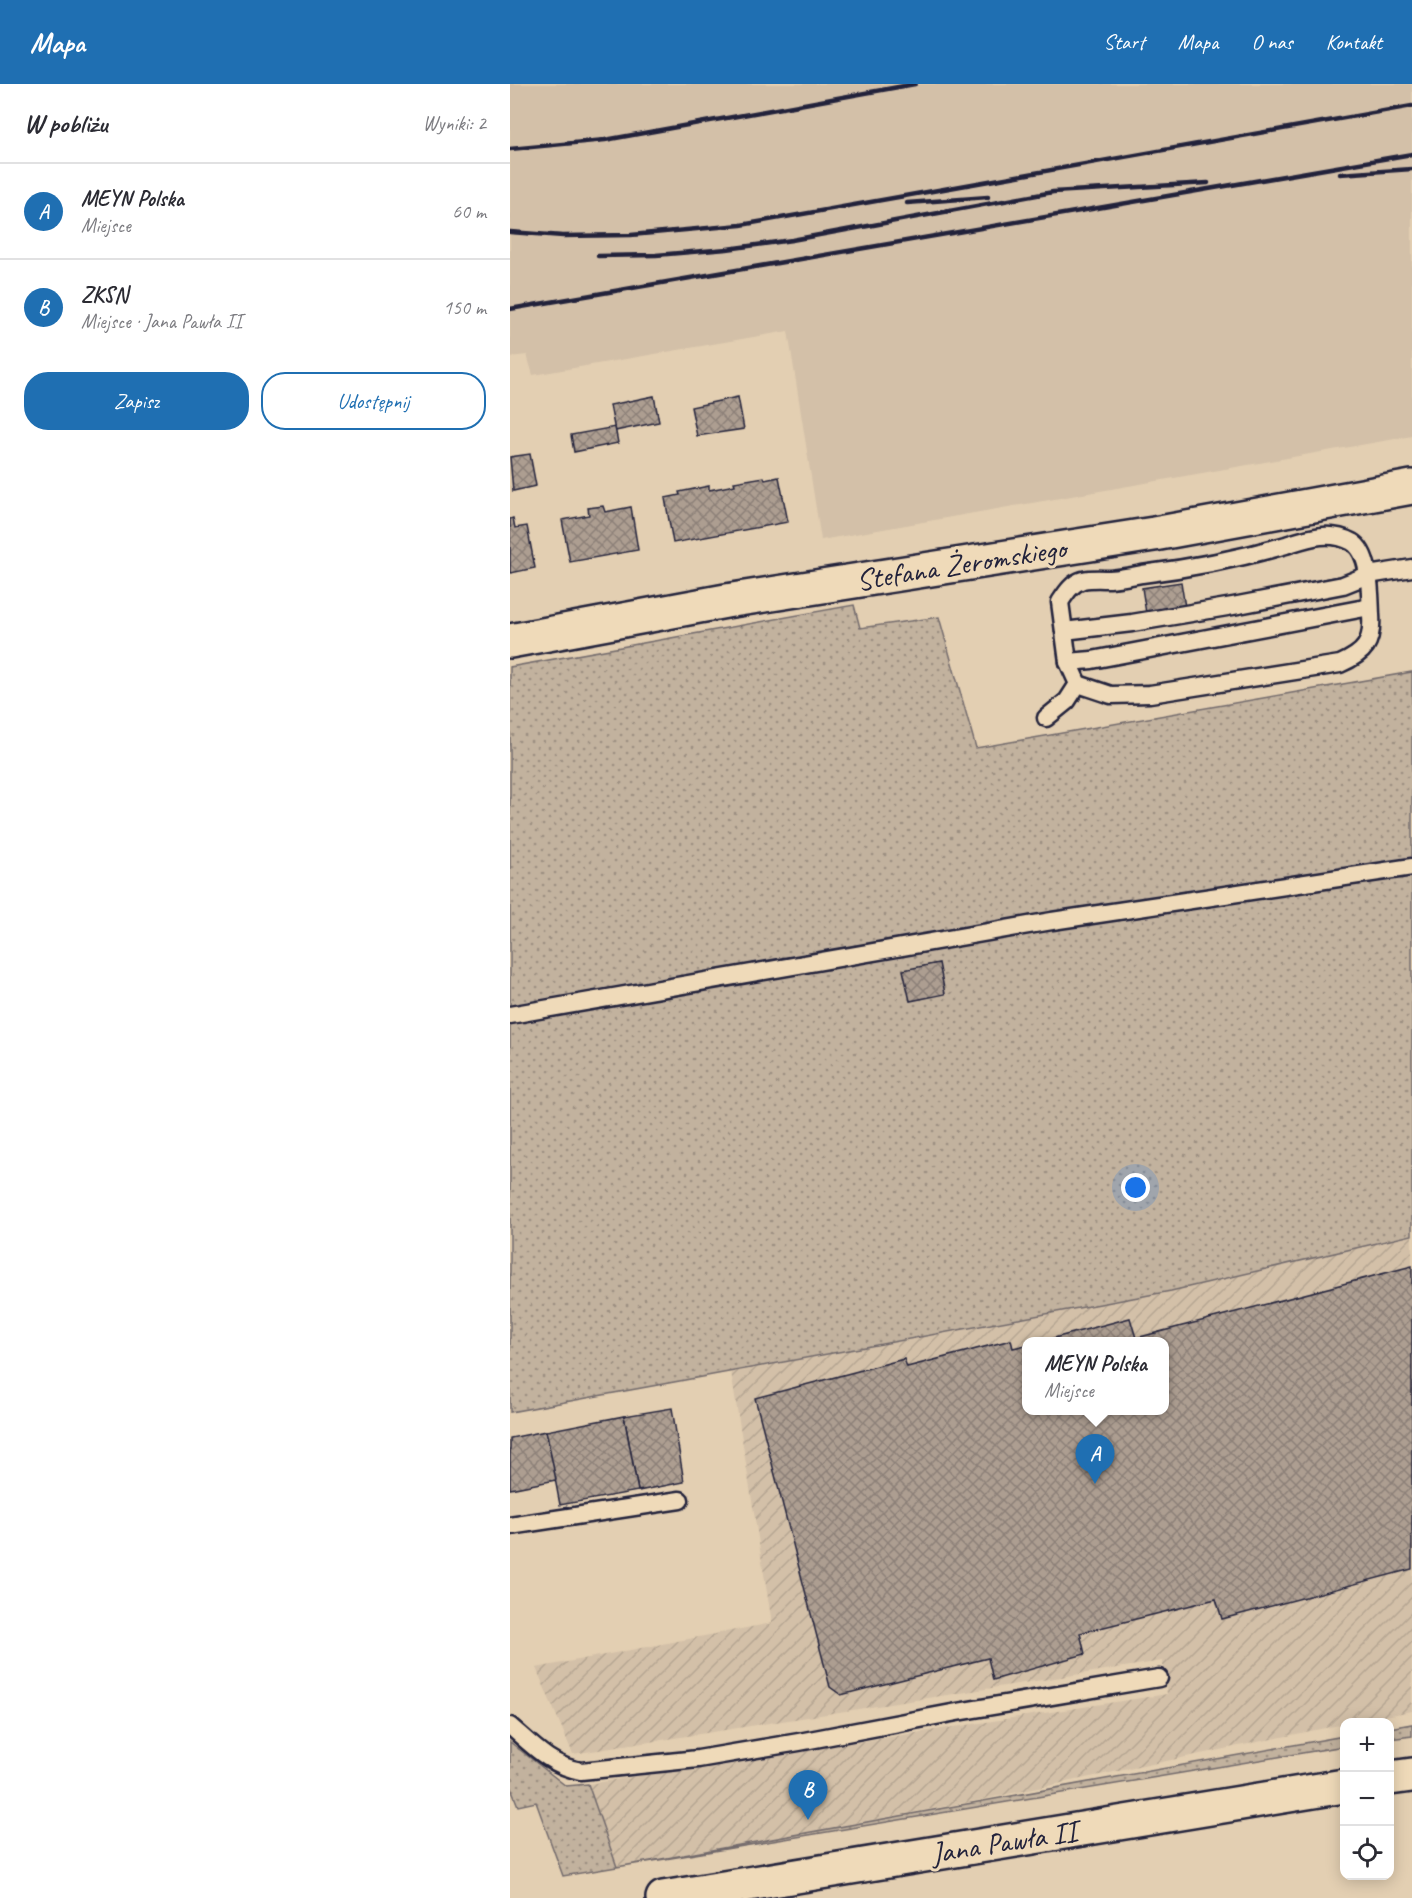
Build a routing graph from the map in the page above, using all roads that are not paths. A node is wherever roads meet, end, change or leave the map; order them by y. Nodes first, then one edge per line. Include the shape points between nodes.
1 (1412, 487) edge
2 (1412, 568) edge
3 (1368, 575) junction
4 (1370, 607) junction
5 (1064, 631) junction
6 (510, 641) edge
7 (1068, 662) junction
8 (1078, 684) junction
9 (1046, 718) dead end
10 (1412, 867) edge
11 (510, 1015) edge
12 (680, 1500) dead end
13 (510, 1526) edge
14 (1159, 1678) dead end
15 (510, 1726) edge
16 (1412, 1775) edge
17 (1394, 1777) edge
18 (1340, 1787) edge
19 (663, 1898) edge

1 - 6 street, Stefana Żeromskiego via 1154,534 726,601
2 - 3 lane
3 - 4 lane
3 - 5 lane via 1343,585 1233,606
3 - 5 lane via 1366,560 1354,543 1320,535 1203,566 1084,580 1060,602
4 - 7 lane
4 - 8 lane via 1370,637 1365,647 1340,664 1150,694 1111,695
5 - 7 lane
7 - 8 lane
8 - 9 lane via 1067,701
10 - 11 lane via 1052,921
12 - 13 lane
14 - 15 lane via 754,1750 581,1771 555,1764
16 - 17 street
18 - 19 street, Jana Pawła II

